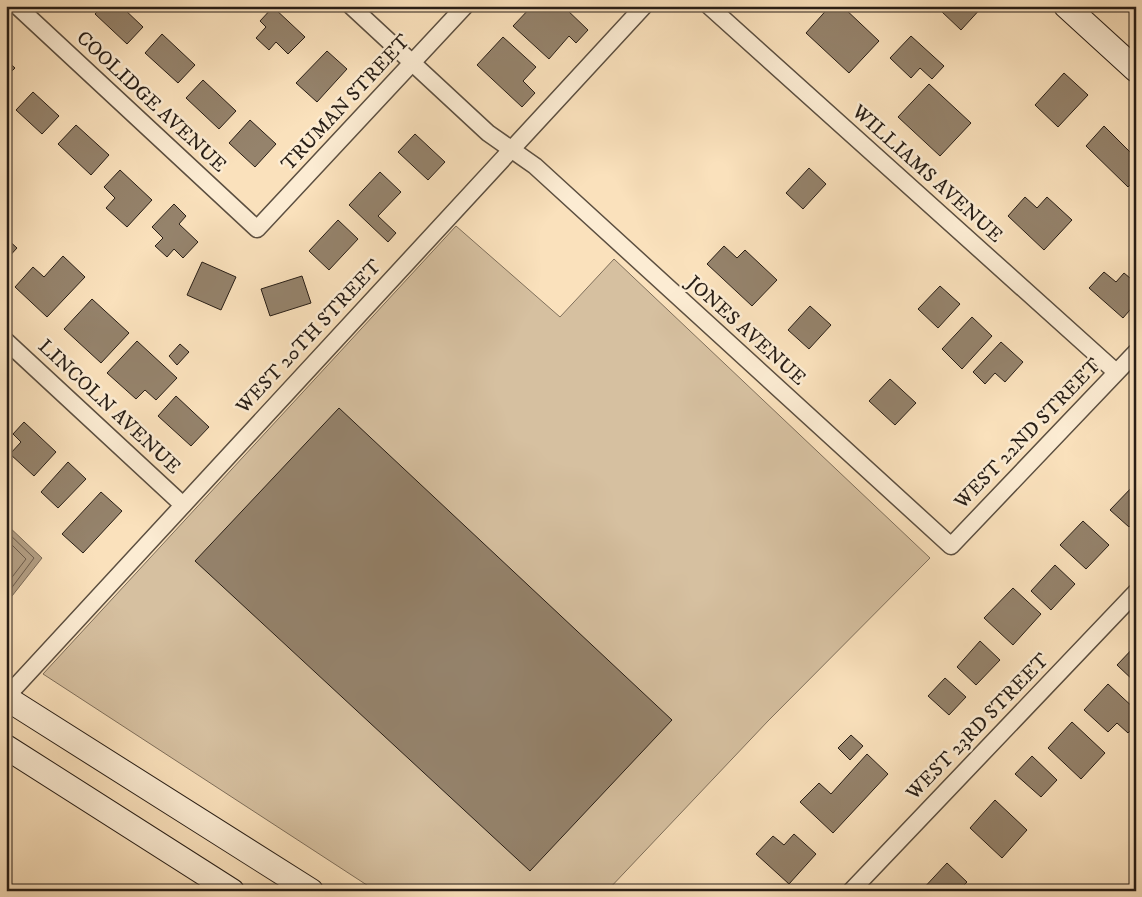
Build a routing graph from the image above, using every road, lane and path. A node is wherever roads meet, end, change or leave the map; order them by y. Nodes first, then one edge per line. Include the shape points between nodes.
1 (17, 6) edge
2 (351, 6) edge
3 (465, 6) edge
4 (644, 6) edge
5 (709, 6) edge
6 (1066, 6) edge
7 (412, 64) junction
8 (1136, 70) edge
9 (511, 149) junction
10 (257, 229) joint
11 (6, 340) edge
12 (1136, 352) edge
13 (1116, 372) junction
14 (183, 505) junction
15 (951, 546) joint
16 (1136, 592) edge
17 (6, 697) edge
18 (6, 747) edge
19 (232, 891) edge
20 (311, 891) edge
21 (850, 891) edge

1 - 10 street, COOLIDGE AVENUE
2 - 7 street, JONES AVENUE
3 - 7 street, TRUMAN STREET
4 - 9 street, WEST 20TH STREET
5 - 13 street, WILLIAMS AVENUE
6 - 8 main road
7 - 9 street, JONES AVENUE via 488,133
7 - 10 street, TRUMAN STREET
9 - 14 street, WEST 20TH STREET
9 - 15 street, JONES AVENUE via 542,172
11 - 14 street, LINCOLN AVENUE
12 - 13 street, WEST 22ND STREET
13 - 15 street, WEST 22ND STREET
14 - 17 street, WEST 20TH STREET
16 - 21 street, WEST 23RD STREET
17 - 20 main road
18 - 19 main road

